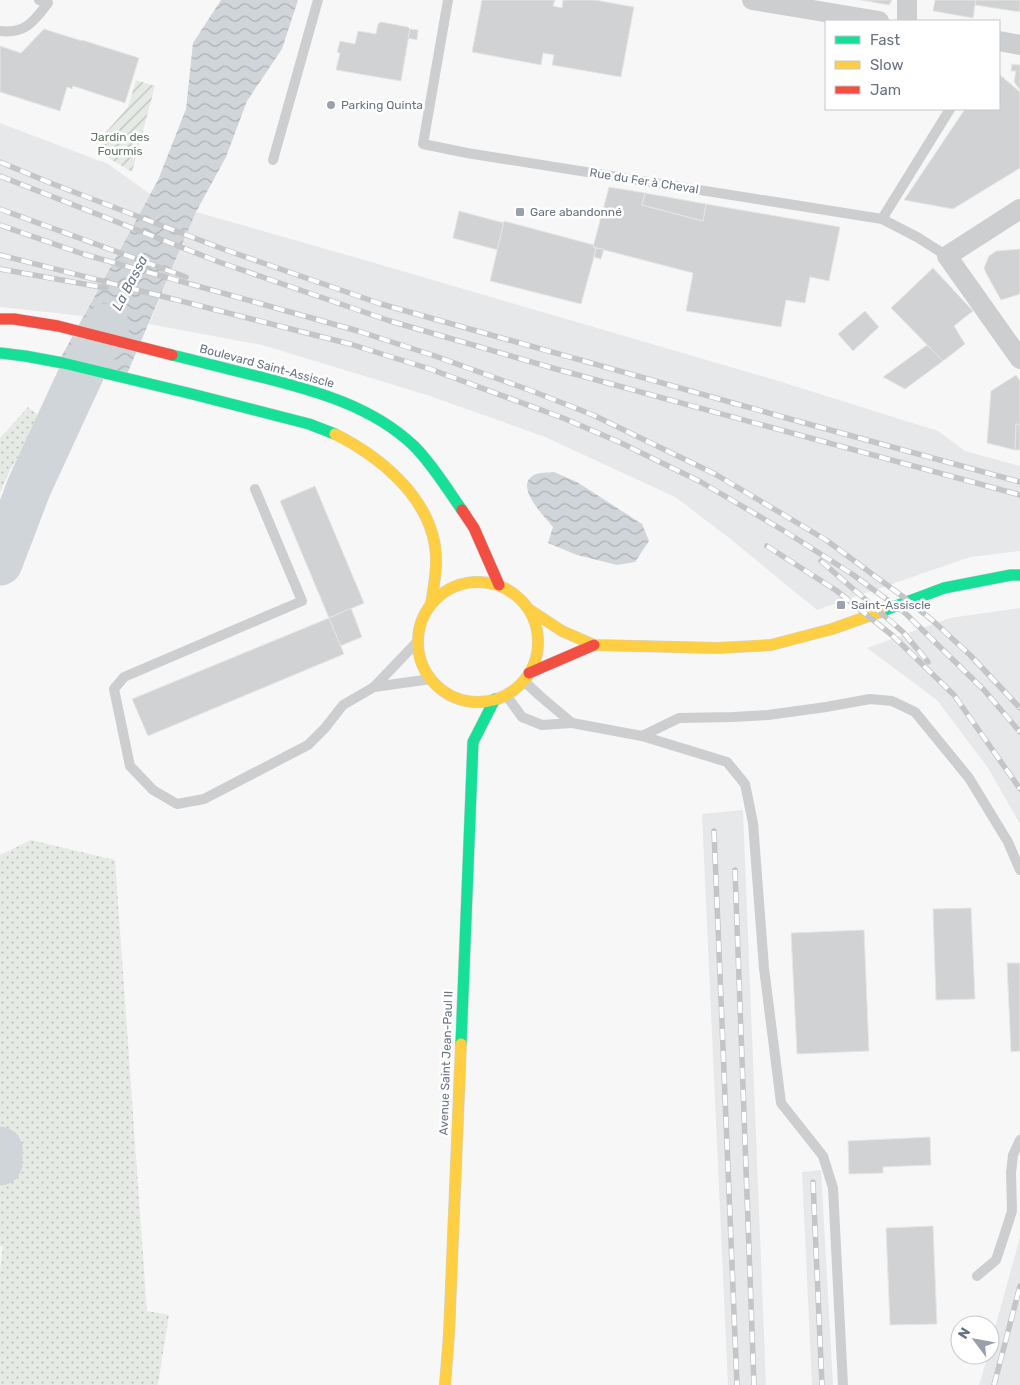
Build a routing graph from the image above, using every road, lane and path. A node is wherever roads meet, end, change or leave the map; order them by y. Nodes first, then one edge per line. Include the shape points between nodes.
1 (39, 0) edge
2 (318, 0) edge
3 (448, 0) edge
4 (752, 0) edge
5 (907, 0) edge
6 (873, 20) edge
7 (907, 20) edge
8 (0, 31) edge
9 (1000, 41) edge
10 (1020, 45) edge
11 (949, 110) edge
12 (273, 160) dead end
13 (1016, 217) edge
14 (882, 219) junction
15 (947, 256) junction
16 (0, 319) edge
17 (0, 353) edge
18 (1020, 359) edge
19 (255, 489) dead end
20 (1020, 575) edge
21 (499, 585) junction
22 (431, 604) junction
23 (530, 610) junction
24 (418, 641) junction
25 (594, 645) junction
26 (526, 677) junction
27 (431, 679) junction
28 (374, 686) junction
29 (440, 688) junction
30 (500, 697) junction
31 (455, 710) dead end
32 (572, 723) junction
33 (464, 726) dead end
34 (642, 736) junction
35 (473, 742) junction
36 (1020, 870) edge
37 (1020, 1140) edge
38 (977, 1276) dead end
39 (445, 1385) edge
40 (843, 1385) edge

1 - 8 lane via 48,3 32,24 18,30
2 - 12 lane
3 - 14 lane, Rue du Fer à Cheval via 423,144
4 - 6 street
5 - 7 street
9 - 10 street
11 - 14 lane
13 - 15 street
14 - 15 lane
15 - 18 street
16 - 21 street, Boulevard Saint-Assiscle via 58,326 174,355 303,388 366,412 394,429 434,468 474,528
17 - 22 street via 46,359 312,426 360,447 400,480 426,518 433,538 436,566
19 - 28 lane via 302,601 124,677 114,689 130,766 153,790 176,804 204,799 308,745 343,705
20 - 25 street via 944,588 832,629 770,645 718,648
21 - 22 street via 481,582 462,584
21 - 23 street via 516,595
22 - 24 street via 422,622
23 - 25 street via 562,631
23 - 26 street via 538,642 536,658
24 - 27 street via 422,661
24 - 28 lane
25 - 26 street
26 - 30 street via 515,689
26 - 32 lane
27 - 28 lane
27 - 29 street
29 - 30 street via 457,698 476,702
29 - 31 street
30 - 32 lane via 522,717 542,725
30 - 35 street, Avenue Saint Jean-Paul II
32 - 34 lane
33 - 35 street
34 - 36 lane via 679,718 768,715 870,699 892,701 915,712 968,778 1008,842
34 - 40 lane via 727,762 745,784 753,823 764,968 781,1103 824,1156 832,1188
35 - 39 street, Avenue Saint Jean-Paul II
37 - 38 lane via 1013,1155 1012,1211 996,1260

